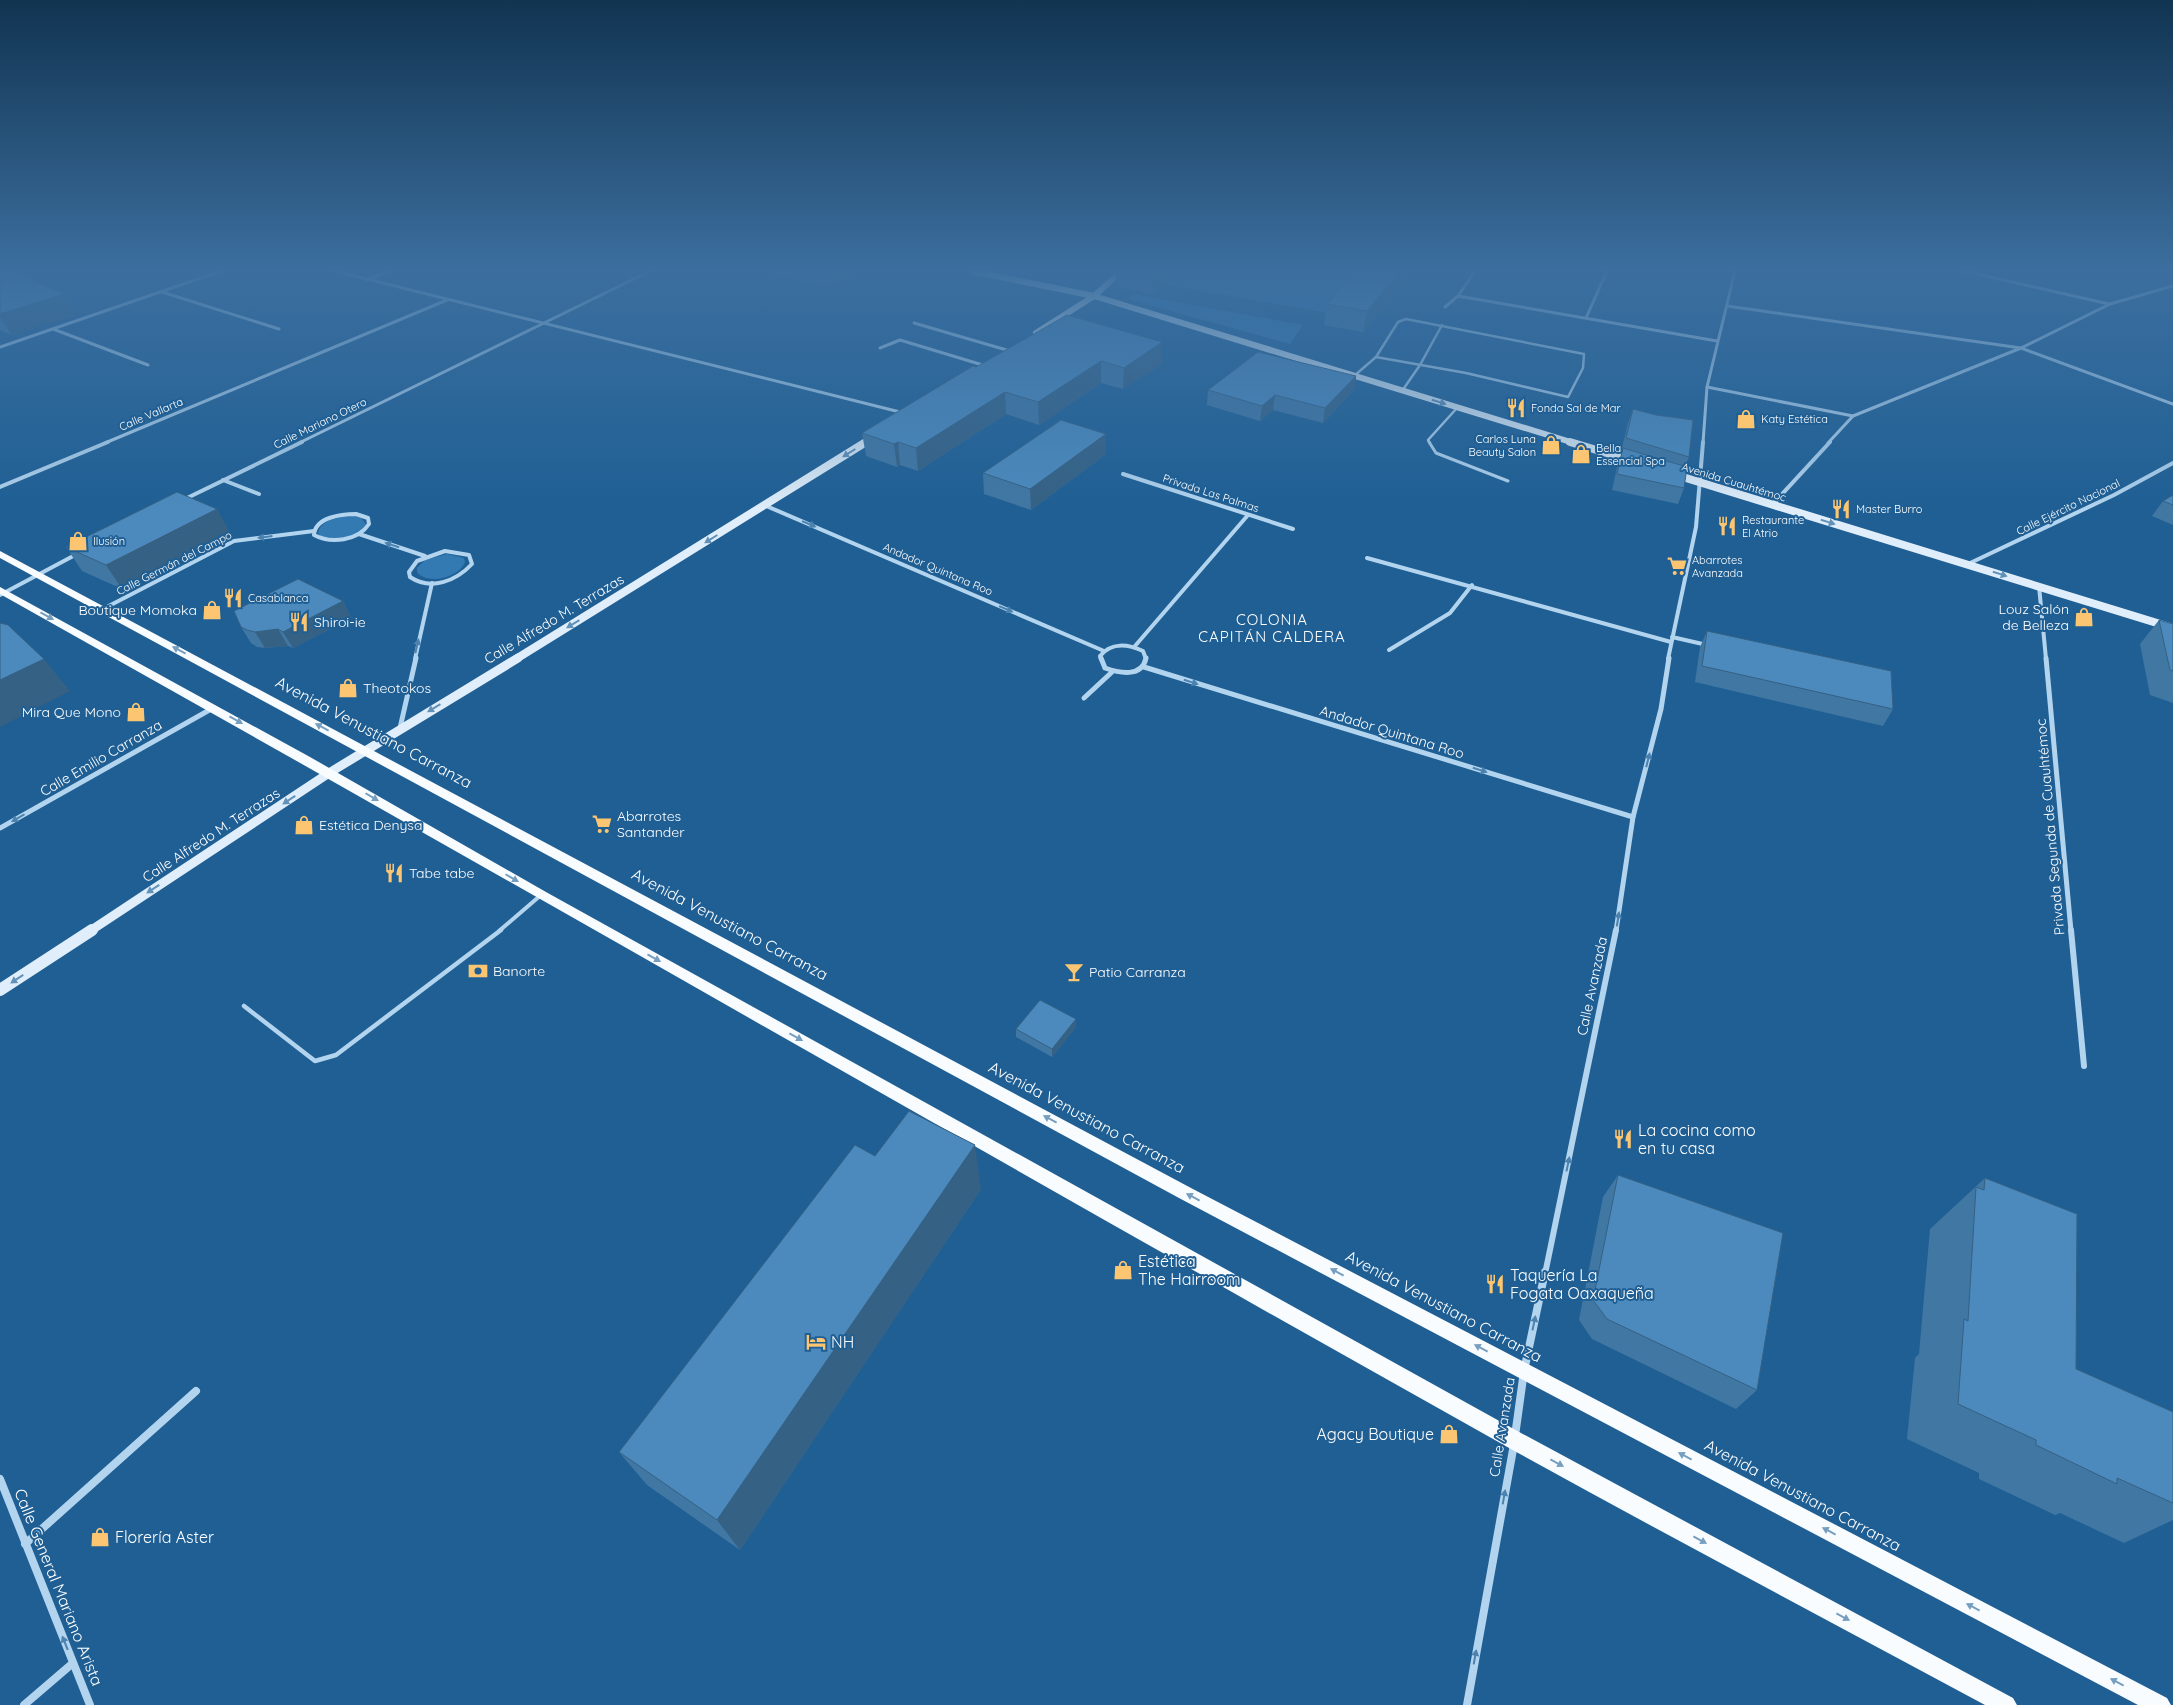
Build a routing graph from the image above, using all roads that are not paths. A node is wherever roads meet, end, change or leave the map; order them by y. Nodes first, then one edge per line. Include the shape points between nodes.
1 (1010, 350) edge
2 (110, 351) edge
3 (327, 351) edge
4 (486, 351) edge
5 (656, 351) edge
6 (935, 351) edge
7 (1271, 351) edge
8 (1380, 351) edge
9 (1428, 351) edge
10 (1567, 351) edge
11 (1715, 351) edge
12 (2015, 351) edge
13 (2028, 351) edge
14 (1002, 356) edge
15 (1376, 357) junction
16 (994, 361) edge
17 (148, 365) dead end
18 (1420, 365) junction
19 (986, 366) junction
20 (979, 371) edge
21 (1354, 376) junction
22 (1707, 387) junction
23 (1402, 391) junction
24 (2173, 404) edge
25 (1457, 408) junction
26 (910, 415) joint
27 (1853, 416) junction
28 (902, 420) edge
29 (878, 435) edge
30 (2173, 463) edge
31 (1643, 465) edge
32 (1662, 470) edge
33 (1123, 474) dead end
34 (223, 480) junction
35 (1508, 481) dead end
36 (1699, 482) junction
37 (0, 487) edge
38 (258, 494) dead end
39 (179, 502) edge
40 (1772, 504) junction
41 (764, 505) junction
42 (1248, 515) junction
43 (1293, 529) dead end
44 (314, 531) junction
45 (359, 534) junction
46 (82, 551) edge
47 (0, 554) edge
48 (425, 556) junction
49 (1367, 558) dead end
50 (1968, 564) junction
51 (37, 574) junction
52 (432, 583) junction
53 (1472, 585) junction
54 (2039, 586) junction
55 (2, 593) edge
56 (103, 609) junction
57 (2173, 628) edge
58 (1672, 639) junction
59 (1135, 646) junction
60 (1715, 647) edge
61 (1389, 650) dead end
62 (1104, 651) junction
63 (1144, 667) junction
64 (1112, 672) junction
65 (1084, 698) dead end
66 (213, 708) junction
67 (400, 728) junction
68 (365, 750) junction
69 (329, 773) junction
70 (1633, 818) junction
71 (0, 828) edge
72 (542, 895) junction
73 (0, 990) edge
74 (244, 1006) dead end
75 (2084, 1066) dead end
76 (1524, 1371) junction
77 (196, 1391) dead end
78 (1514, 1440) junction
79 (0, 1479) edge
80 (25, 1544) junction
81 (73, 1663) junction
82 (24, 1705) edge
83 (90, 1705) edge
84 (1467, 1705) edge
85 (2006, 1705) edge
86 (2160, 1705) edge

1 - 14 street
2 - 17 street
3 - 37 street, Calle Vallarta
4 - 34 street, Calle Mariano Otero
5 - 26 street
6 - 19 street
7 - 21 street
8 - 15 lane
9 - 18 lane
10 - 18 lane via 1584,354 1583,368 1568,397
11 - 22 street, Calle Avanzada
12 - 27 street
13 - 24 street
15 - 18 lane
15 - 21 lane
16 - 19 street
18 - 23 lane
19 - 20 street
21 - 23 street
22 - 27 street
22 - 36 street, Calle Avanzada
23 -> 25 street
25 - 31 street
25 - 35 lane via 1428,440 1436,453
26 - 28 street
27 - 40 street
29 -> 41 street, Calle Alfredo M. Terrazas
30 - 50 street, Calle Ejército Nacional via 2114,495
32 - 36 street, Avenida Cuauhtémoc
33 - 42 street, Privada Las Palmas
34 - 38 street
34 - 39 street, Calle Mariano Otero
36 - 40 street, Avenida Cuauhtémoc
36 - 58 street, Calle Avanzada via 1696,527
40 -> 50 street, Avenida Cuauhtémoc
41 -> 62 street, Andador Quintana Roo
41 -> 67 street, Calle Alfredo M. Terrazas via 653,576
42 - 43 street, Privada Las Palmas
42 - 59 street
44 - 45 street via 318,538 332,541
44 - 45 street, Calle Germán del Campo via 316,526 330,518 356,514 370,521
44 -> 56 street, Calle Germán del Campo via 234,541
48 -> 45 street
46 - 51 street
47 - 51 main road, Avenida Venustiano Carranza
48 - 52 street via 409,572 414,581
48 - 52 street via 455,551 469,555 472,560 462,575
49 - 53 street
50 -> 54 street, Avenida Cuauhtémoc
51 - 55 street
51 - 56 main road, Avenida Venustiano Carranza
67 -> 52 street
53 - 58 street
53 - 61 street via 1450,613
54 - 57 street, Avenida Cuauhtémoc
54 - 75 street, Privada Segunda de Cuauhtémoc
55 -> 66 main road
68 -> 56 main road, Avenida Venustiano Carranza
58 - 60 street
70 -> 58 street, Calle Avanzada via 1661,709
59 - 62 street via 1118,645
59 - 63 street via 1147,656 1148,662
62 - 64 street via 1100,656 1101,662
63 - 64 street via 1130,674
63 -> 70 street, Andador Quintana Roo
64 - 65 street
66 -> 69 main road
66 -> 71 street, Calle Emilio Carranza
67 - 68 street, Calle Alfredo M. Terrazas
68 - 69 street, Calle Alfredo M. Terrazas
76 -> 68 main road, Avenida Venustiano Carranza
69 -> 72 main road
69 -> 73 street, Calle Alfredo M. Terrazas
76 -> 70 street, Calle Avanzada via 1614,944
72 - 74 lane via 478,949 336,1054 314,1061
72 -> 78 main road
76 - 78 street, Calle Avanzada
86 -> 76 main road, Avenida Venustiano Carranza
77 - 80 street
84 -> 78 street, Calle Avanzada
78 -> 85 main road
79 - 80 street, Calle General Mariano Arista
81 -> 80 street, Calle General Mariano Arista
81 - 82 street
81 - 83 street, Calle General Mariano Arista

